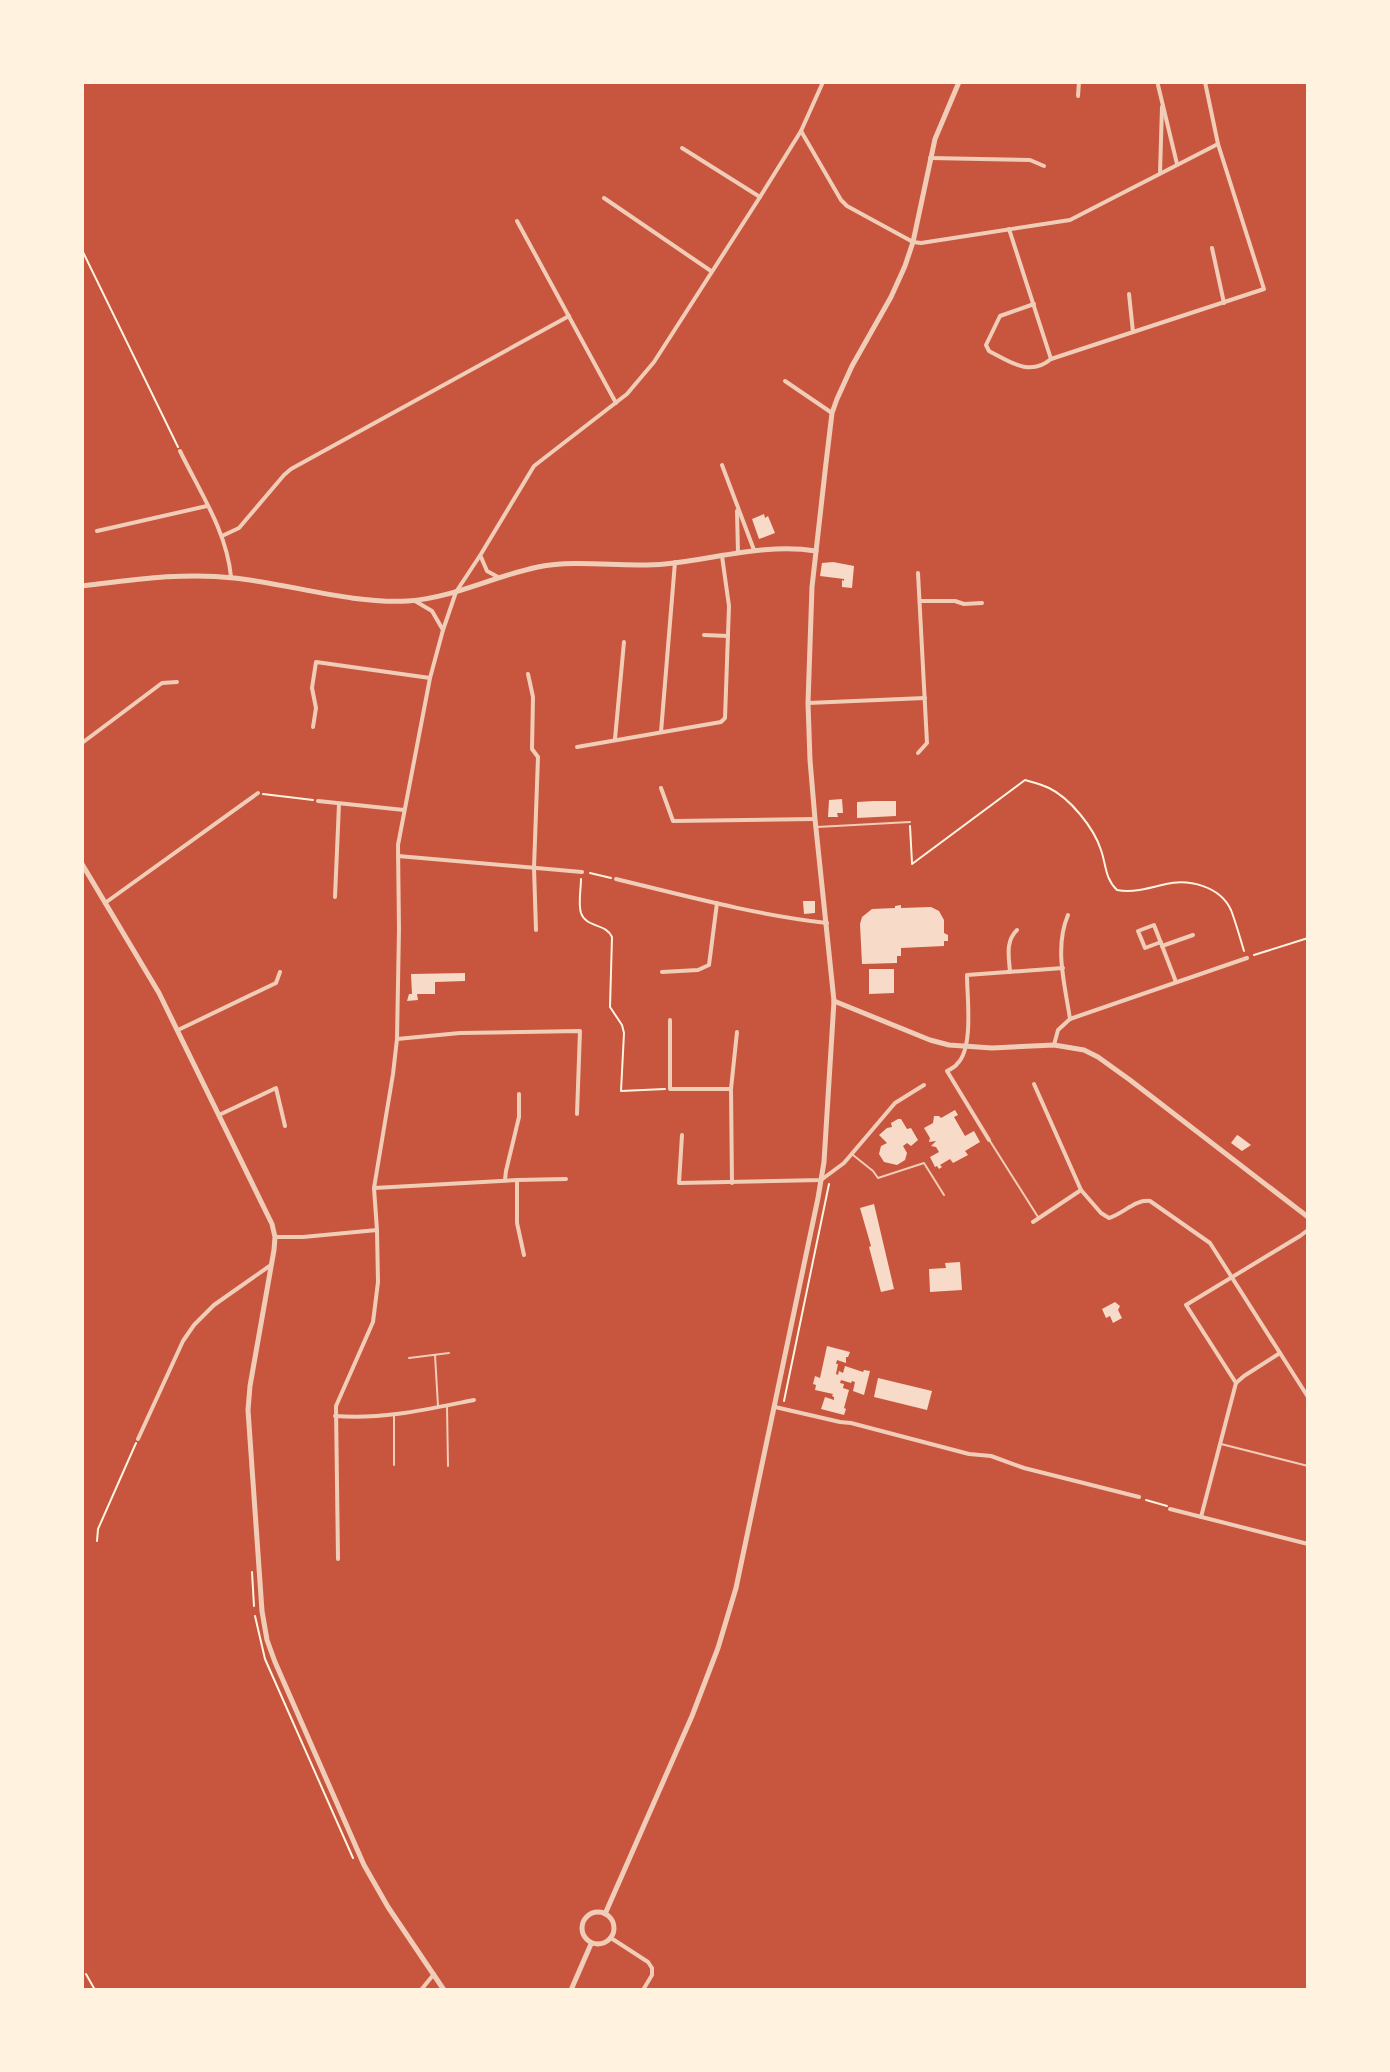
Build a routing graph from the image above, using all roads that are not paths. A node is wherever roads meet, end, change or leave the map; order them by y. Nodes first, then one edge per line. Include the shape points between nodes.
1 (823, 82) edge
2 (959, 82) edge
3 (1079, 82) edge
4 (1205, 82) edge
5 (1158, 85) dead end
6 (1078, 96) dead end
7 (1162, 99) junction
8 (801, 131) junction
9 (1218, 144) junction
10 (682, 148) dead end
11 (930, 158) junction
12 (1177, 164) junction
13 (1044, 166) dead end
14 (1160, 173) junction
15 (760, 197) junction
16 (604, 198) dead end
17 (517, 221) dead end
18 (1009, 229) junction
19 (913, 242) junction
20 (1212, 248) dead end
21 (712, 271) junction
22 (1129, 294) dead end
23 (1224, 303) junction
24 (1034, 304) junction
25 (569, 316) junction
26 (1133, 332) junction
27 (1051, 359) junction
28 (785, 381) dead end
29 (616, 403) junction
30 (832, 413) junction
31 (180, 451) road end
32 (722, 465) dead end
33 (737, 504) junction
34 (207, 506) junction
35 (97, 531) dead end
36 (222, 536) junction
37 (754, 550) junction
38 (816, 551) junction
39 (738, 553) junction
40 (481, 554) junction
41 (722, 556) junction
42 (675, 562) junction
43 (918, 573) dead end
44 (231, 577) junction
45 (500, 577) junction
46 (82, 586) edge
47 (456, 592) junction
48 (412, 600) junction
49 (921, 601) junction
50 (982, 603) dead end
51 (443, 630) junction
52 (704, 635) dead end
53 (728, 636) junction
54 (624, 642) dead end
55 (528, 674) dead end
56 (430, 678) junction
57 (177, 682) dead end
58 (925, 698) junction
59 (808, 703) junction
60 (313, 727) dead end
61 (661, 732) junction
62 (615, 739) junction
63 (82, 743) edge
64 (577, 747) dead end
65 (918, 753) dead end
66 (661, 788) dead end
67 (258, 793) road end
68 (318, 801) road end
69 (339, 804) junction
70 (404, 810) junction
71 (815, 819) junction
72 (910, 822) road end
73 (816, 827) junction
74 (398, 856) junction
75 (82, 864) edge
76 (534, 868) junction
77 (582, 872) road end
78 (616, 879) road end
79 (335, 897) dead end
80 (105, 903) junction
81 (717, 903) junction
82 (1068, 915) dead end
83 (827, 923) junction
84 (536, 930) dead end
85 (1017, 930) dead end
86 (1193, 935) dead end
87 (1161, 944) junction
88 (1247, 958) road end
89 (1063, 968) junction
90 (280, 972) dead end
91 (662, 972) dead end
92 (1010, 972) junction
93 (1176, 982) junction
94 (834, 1001) junction
95 (1070, 1019) junction
96 (670, 1020) dead end
97 (178, 1030) junction
98 (737, 1032) dead end
99 (397, 1039) junction
100 (1054, 1045) junction
101 (965, 1047) junction
102 (1034, 1084) dead end
103 (924, 1085) dead end
104 (731, 1089) junction
105 (519, 1094) dead end
106 (577, 1114) dead end
107 (219, 1115) junction
108 (285, 1126) dead end
109 (682, 1135) dead end
110 (989, 1140) joint
111 (852, 1154) junction
112 (566, 1179) dead end
113 (505, 1180) junction
114 (517, 1180) junction
115 (821, 1180) junction
116 (732, 1183) junction
117 (374, 1188) junction
118 (1081, 1190) junction
119 (944, 1195) dead end
120 (1308, 1217) edge
121 (1039, 1218) junction
122 (1033, 1222) dead end
123 (377, 1230) junction
124 (1308, 1230) edge
125 (275, 1237) junction
126 (524, 1255) dead end
127 (271, 1265) junction
128 (1232, 1276) junction
129 (449, 1353) dead end
130 (1280, 1353) junction
131 (435, 1355) junction
132 (409, 1358) dead end
133 (1236, 1383) junction
134 (1308, 1397) edge
135 (474, 1400) dead end
136 (447, 1405) junction
137 (438, 1407) junction
138 (775, 1407) junction
139 (394, 1414) junction
140 (335, 1416) junction
141 (138, 1439) road end
142 (1220, 1444) junction
143 (394, 1465) dead end
144 (448, 1466) dead end
145 (1308, 1466) edge
146 (1139, 1497) road end
147 (1170, 1509) road end
148 (1201, 1517) junction
149 (1308, 1544) edge
150 (338, 1559) dead end
151 (605, 1914) junction
152 (611, 1938) junction
153 (591, 1944) junction
154 (434, 1974) junction
155 (421, 1990) edge
156 (444, 1990) edge
157 (571, 1990) edge
158 (643, 1990) edge

1 - 8 street
2 - 11 street
3 - 6 street
4 - 9 street
5 - 7 street
7 - 12 street
7 - 14 street
8 - 15 street
8 - 19 street via 847,206
9 - 12 street
9 - 23 street via 1264,289
10 - 15 street
11 - 13 street via 1030,160
11 - 19 street
12 - 14 street
14 - 18 street via 1077,218
15 - 21 street
16 - 21 street
17 - 25 street
18 - 19 street
18 - 24 street
19 - 30 street via 900,280
20 - 23 street
21 - 29 street via 654,362
22 - 26 street
23 - 26 street
24 - 27 street
24 - 27 street via 1000,316 986,348 1025,368
25 - 29 street
25 - 36 street via 291,469 239,528
26 - 27 street
28 - 30 street
29 - 40 street via 534,466
30 - 38 street
31 - 34 street
32 - 33 street
33 - 37 street
33 - 39 street
34 - 35 street
34 - 36 street
36 - 44 street
37 - 38 street
37 - 39 street
38 - 59 street
39 - 41 street
40 - 45 street via 487,571
40 - 47 street
41 - 42 street
41 - 53 street
42 - 45 street via 561,563
42 - 61 street
43 - 49 street
44 - 46 street via 171,576
44 - 48 street via 372,600
45 - 47 street
47 - 48 street
47 - 51 street
48 - 51 street via 432,611
49 - 50 street
49 - 58 street
51 - 56 street
52 - 53 street
53 - 61 street via 725,718
54 - 62 street
55 - 76 street via 532,749 538,757
56 - 60 street via 316,662
56 - 70 street
57 - 63 street via 162,683
58 - 59 street
58 - 65 street via 927,743
59 - 71 street
61 - 62 street
62 - 64 street
66 - 71 street via 673,821
67 - 80 street
68 - 69 street
69 - 70 street
69 - 79 street
70 - 74 street
71 - 73 street
72 - 73 lane
73 - 83 street
74 - 76 street
74 - 99 street
75 - 80 street
76 - 77 street
76 - 84 street
78 - 81 street
80 - 97 street
81 - 83 street
81 - 91 street via 709,965
82 - 89 street via 1062,934
83 - 94 street
85 - 92 street via 1009,944
86 - 87 street
87 - 87 street via 1154,925 1138,931 1145,948
87 - 93 street
88 - 93 street
89 - 92 street
89 - 95 street
90 - 97 street via 276,983
92 - 101 street via 967,975
93 - 95 street
94 - 101 street via 939,1043
94 - 115 street
95 - 100 street via 1058,1030
96 - 104 street via 670,1089
97 - 107 street
98 - 104 street
99 - 106 street via 580,1031
99 - 117 street
100 - 101 street
100 - 120 street via 1098,1057
101 - 110 street via 947,1071
102 - 118 street
103 - 111 street via 895,1103
104 - 116 street
105 - 113 street
107 - 108 street via 276,1088
107 - 125 street
109 - 116 street via 679,1183
110 - 121 lane
111 - 115 street
111 - 119 lane via 878,1178 924,1163
112 - 114 street
113 - 114 street
113 - 117 street
114 - 126 street
115 - 116 street
115 - 138 street
117 - 123 street
118 - 121 street
118 - 128 street via 1109,1218 1150,1201 1210,1243
121 - 122 street
123 - 125 street
123 - 140 street via 373,1322
124 - 128 street
125 - 127 street
127 - 141 street via 194,1325
127 - 154 street via 248,1398 265,1630 364,1865
128 - 130 street
128 - 133 street via 1186,1305
129 - 131 lane
130 - 133 street
130 - 134 street
131 - 132 lane
131 - 137 lane
133 - 142 street
135 - 136 street
136 - 137 street
136 - 144 lane
137 - 139 street
138 - 146 street via 991,1456
138 - 151 street via 718,1648
139 - 140 street
139 - 143 lane
140 - 150 street
142 - 145 lane
142 - 148 street
147 - 148 street
148 - 149 street
151 - 152 street via 614,1927
151 - 153 street via 590,1914 582,1923
152 - 153 street
152 - 158 street via 652,1968
153 - 157 street
154 - 155 street
154 - 156 street

